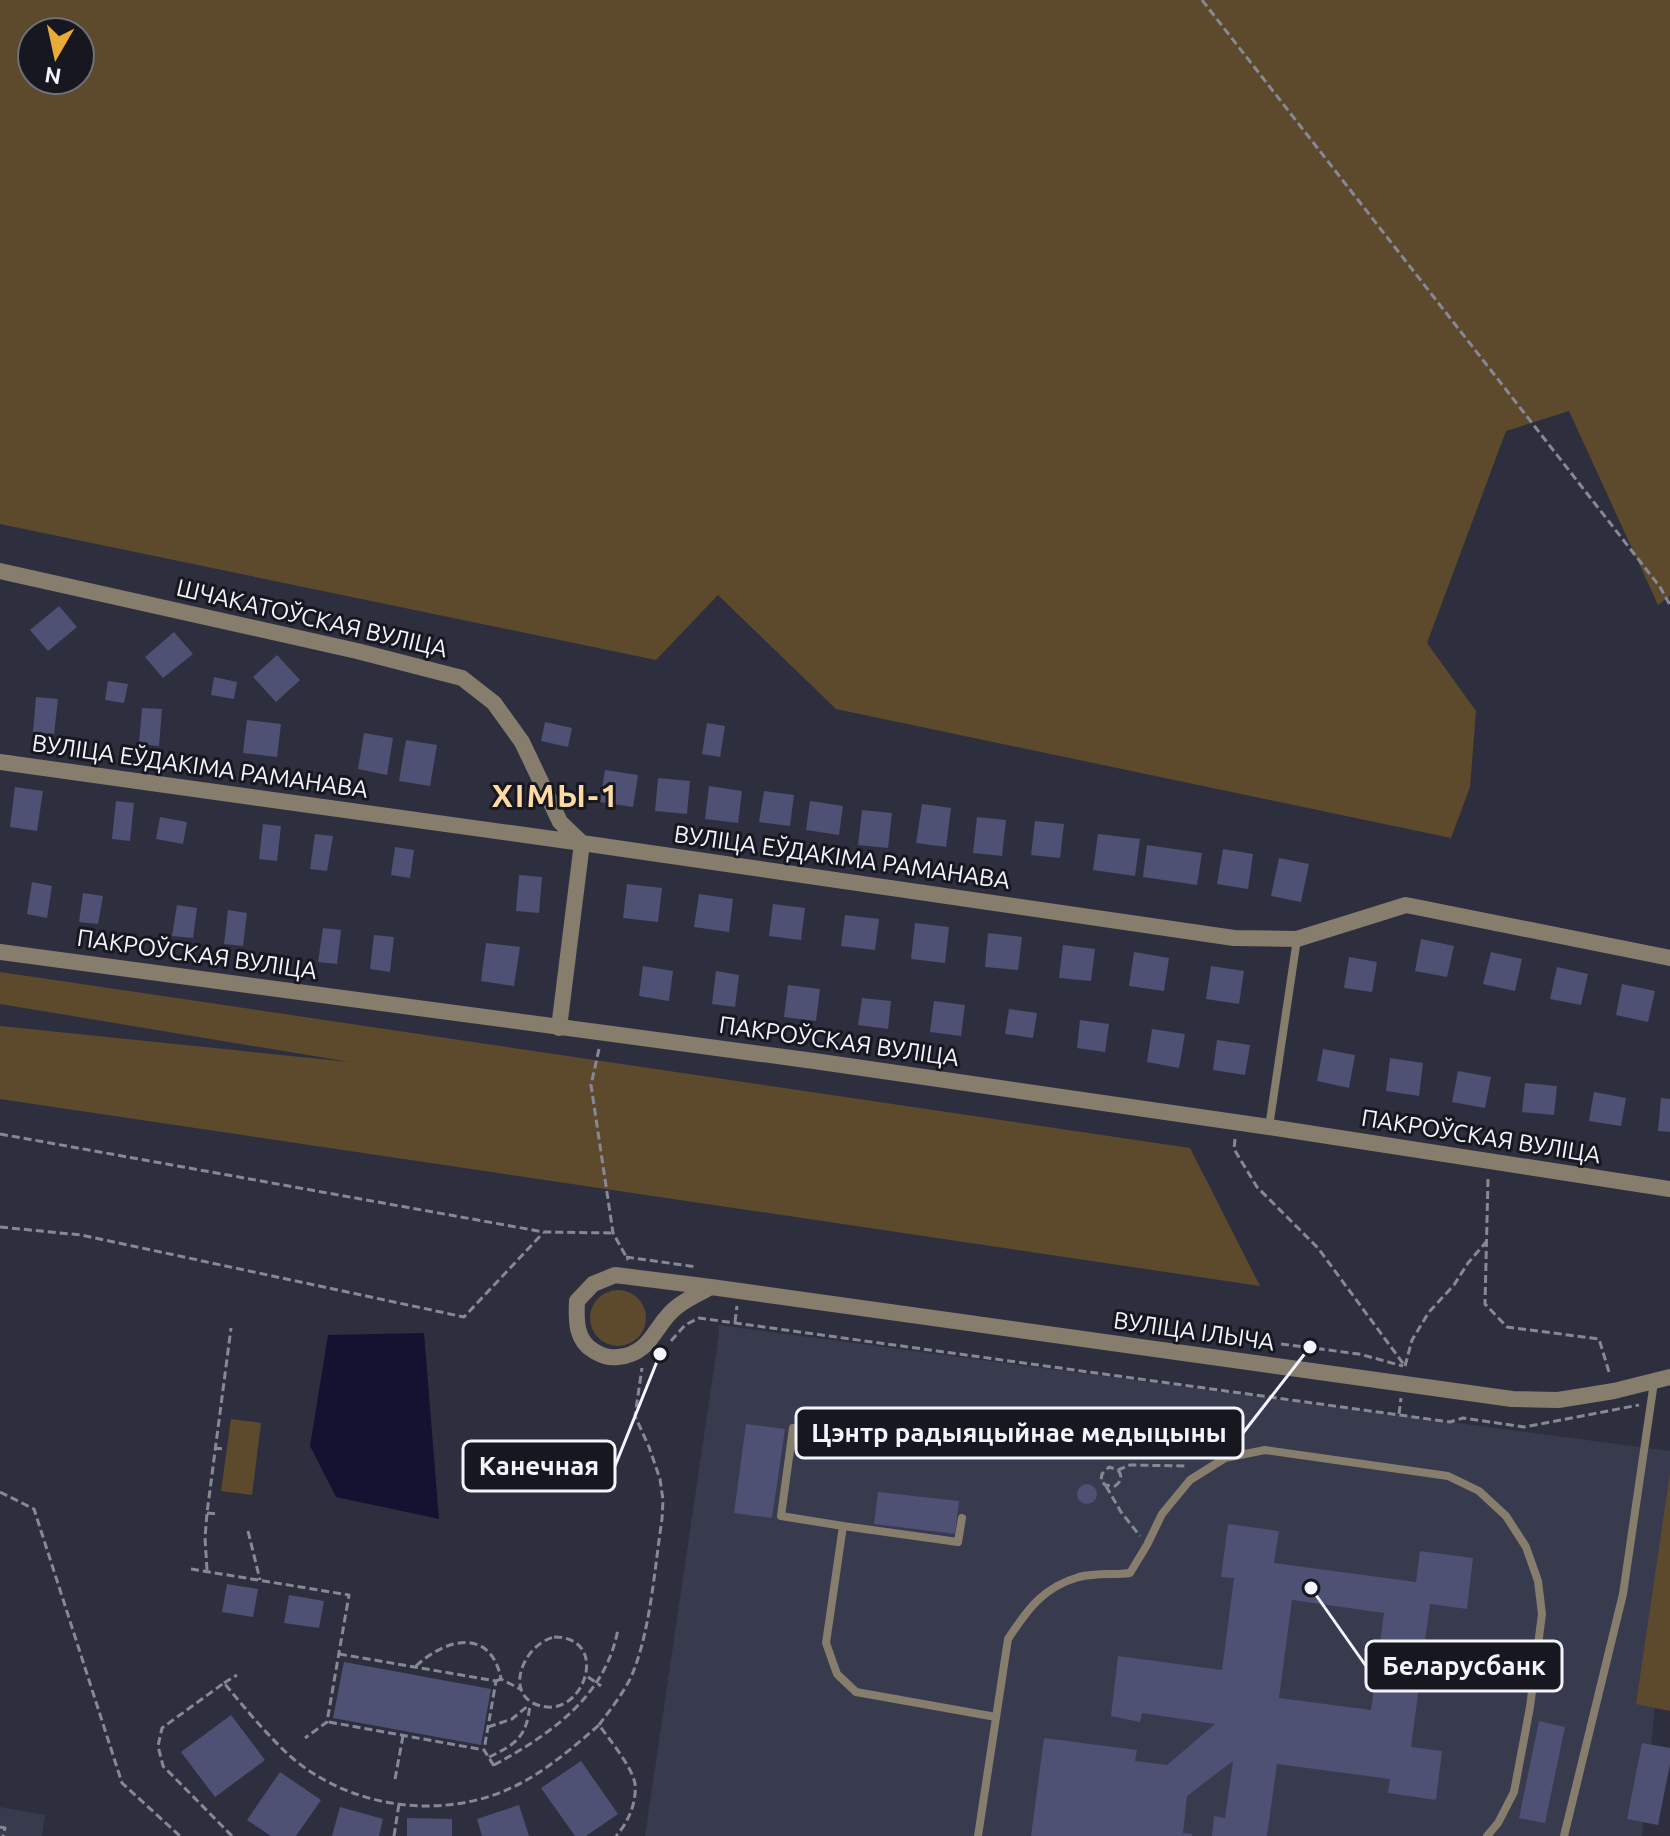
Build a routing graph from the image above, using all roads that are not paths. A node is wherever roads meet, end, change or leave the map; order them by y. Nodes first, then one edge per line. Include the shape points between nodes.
1 (0, 571) edge
2 (0, 762) edge
3 (582, 843) junction
4 (1297, 939) junction
5 (0, 952) edge
6 (1670, 958) edge
7 (559, 1028) junction
8 (1269, 1127) junction
9 (1670, 1189) edge
10 (711, 1287) junction
11 (1662, 1379) edge
12 (793, 1428) dead end
13 (962, 1518) dead end
14 (843, 1526) junction
15 (996, 1717) junction
16 (978, 1836) edge
17 (1487, 1836) edge
18 (1564, 1836) edge

1 - 3 street, ШЧАКАТОЎСКАЯ ВУЛІЦА via 462,678 494,703 522,742 560,822
2 - 3 street, ВУЛІЦА ЕЎДАКІМА РАМАНАВА
3 - 4 street, ВУЛІЦА ЕЎДАКІМА РАМАНАВА via 1234,938
3 - 7 street
4 - 6 street, ВУЛІЦА ЕЎДАКІМА РАМАНАВА via 1406,905
4 - 8 lane
5 - 7 street, ПАКРОЎСКАЯ ВУЛІЦА
7 - 8 street, ПАКРОЎСКАЯ ВУЛІЦА
8 - 9 street, ПАКРОЎСКАЯ ВУЛІЦА
10 - 10 street, ВУЛІЦА ІЛЬІЧА via 615,1275 593,1284 577,1301 576,1325 585,1346 606,1358 630,1356 648,1344 676,1307
10 - 11 street, ВУЛІЦА ІЛЬІЧА via 1512,1399 1558,1400
11 - 18 lane via 1651,1403 1623,1594
12 - 14 lane via 781,1516
13 - 14 lane via 958,1542
14 - 15 lane via 826,1643 837,1674 856,1692
15 - 16 lane
15 - 17 lane via 1008,1639 1025,1613 1047,1590 1080,1577 1130,1573 1162,1514 1190,1480 1225,1458 1265,1450 1448,1476 1479,1491 1506,1516 1526,1547 1542,1614 1514,1792

